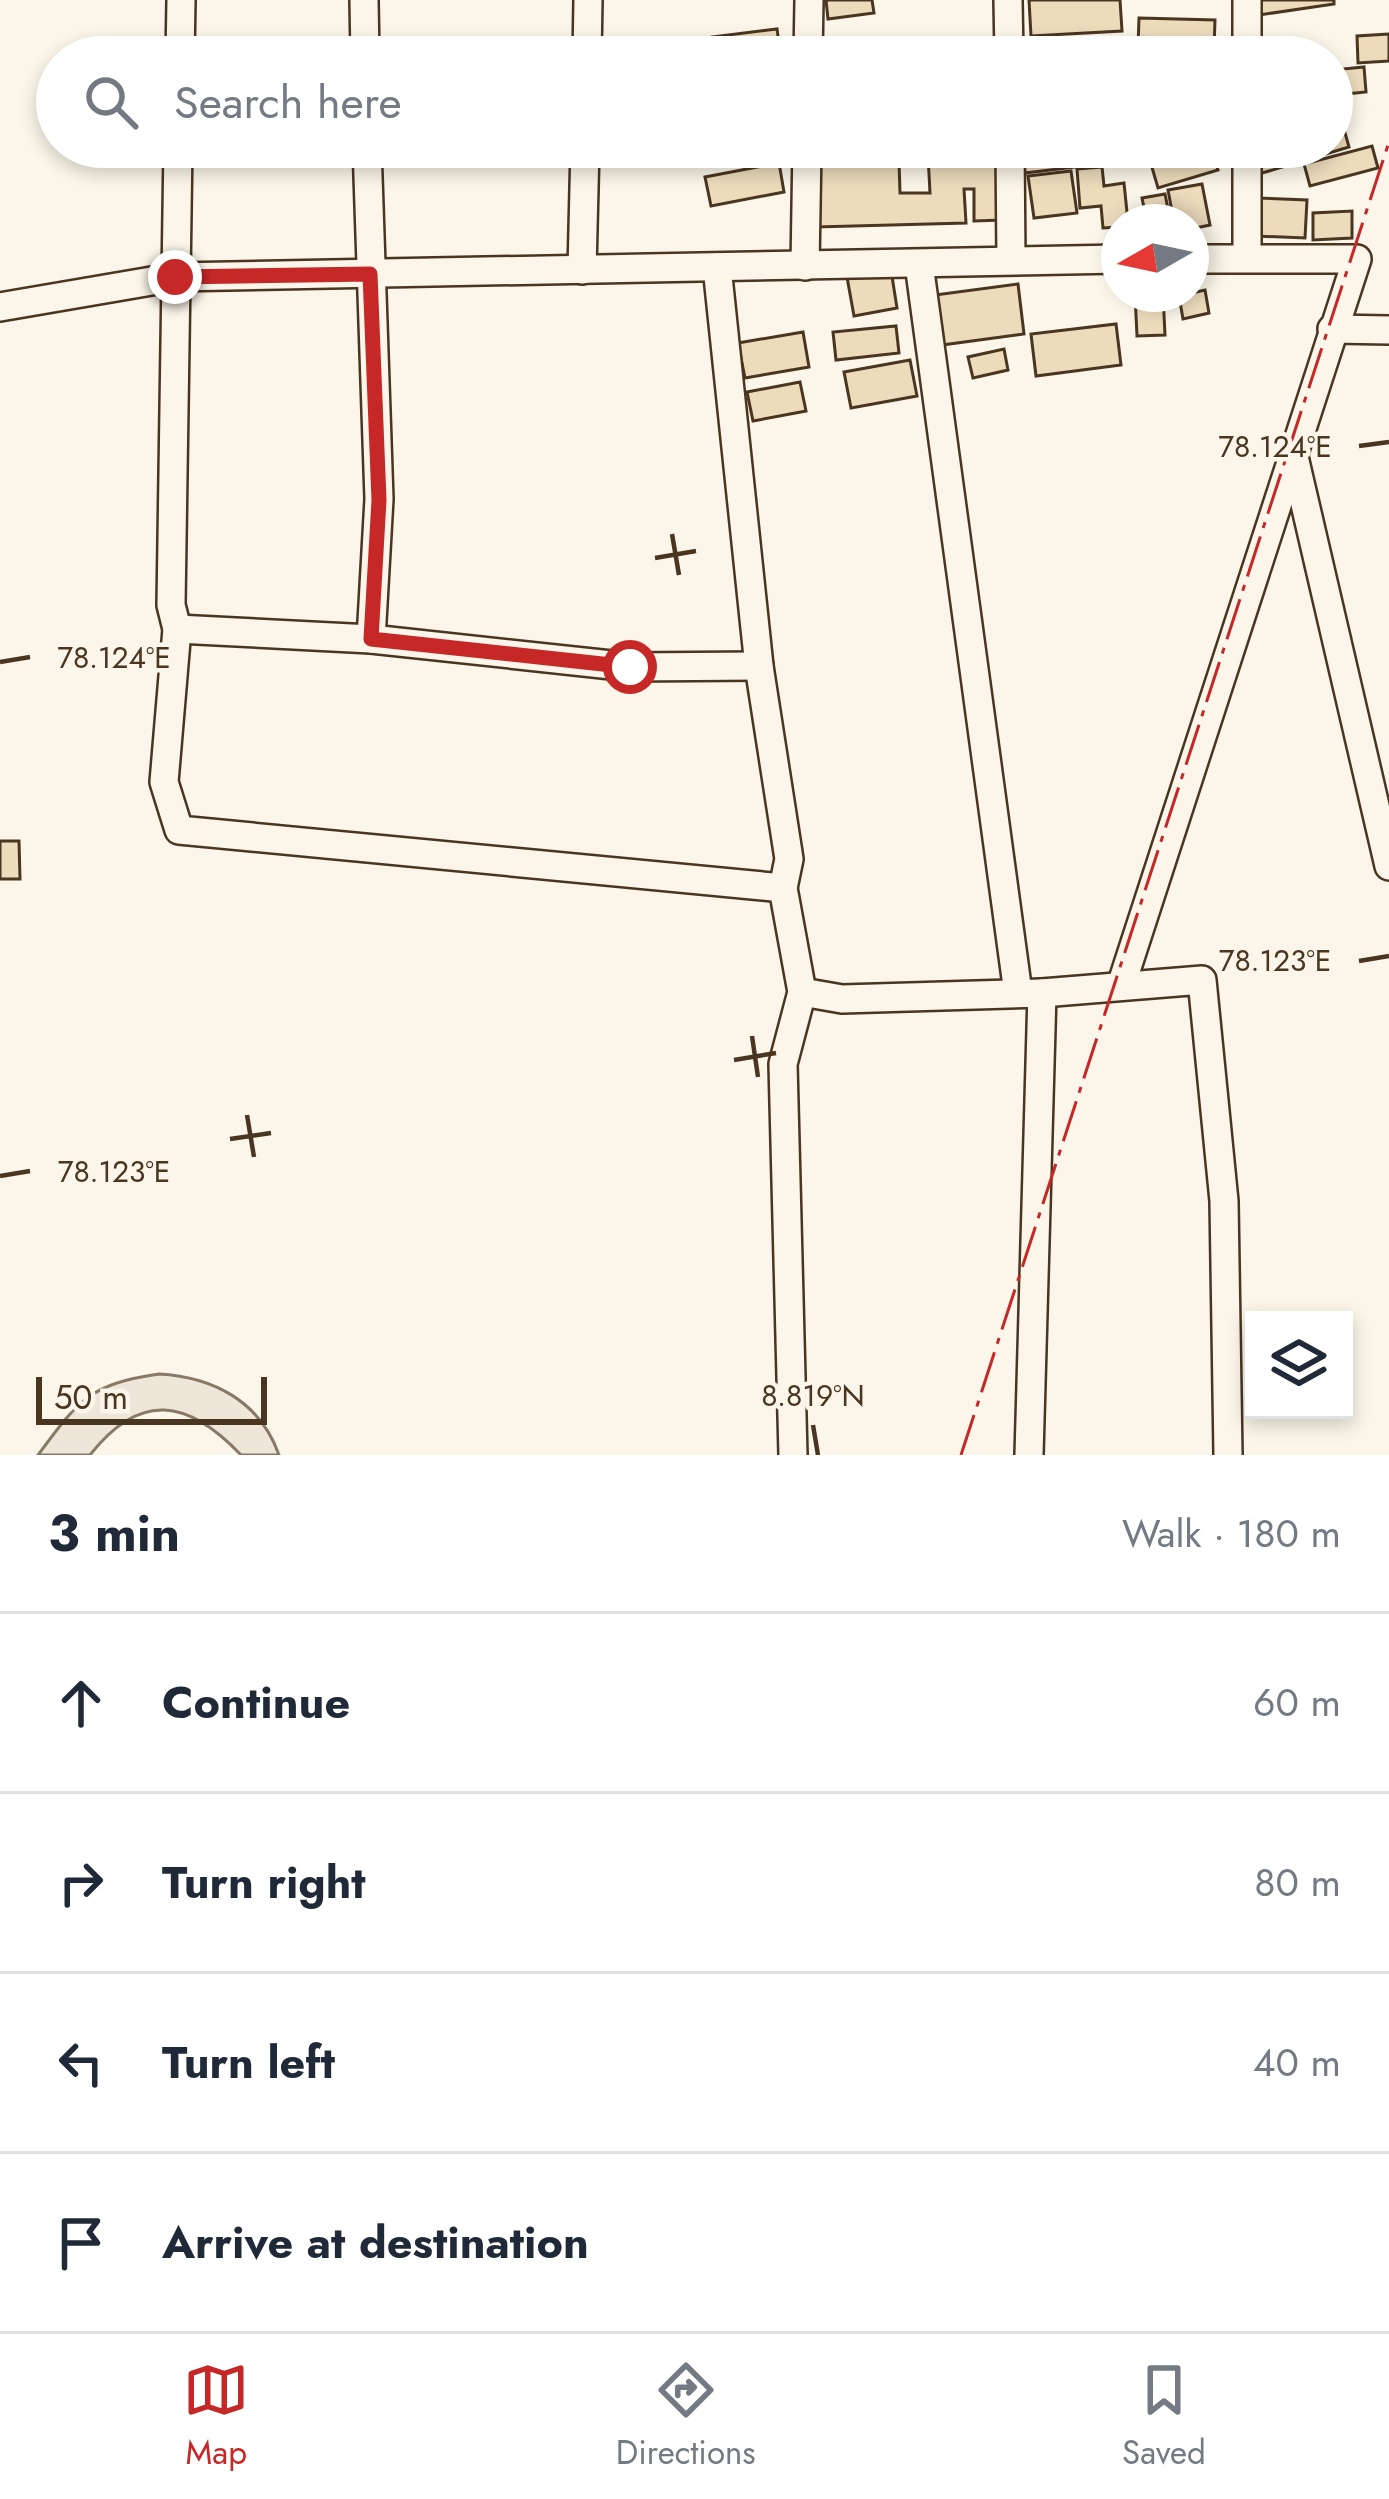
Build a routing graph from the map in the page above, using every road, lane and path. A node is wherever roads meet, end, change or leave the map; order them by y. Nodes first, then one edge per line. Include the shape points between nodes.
1 (181, 0) edge
2 (364, 0) edge
3 (588, 0) edge
4 (809, 0) edge
5 (1008, 0) edge
6 (1247, 0) edge
7 (180, 36) edge
8 (365, 36) edge
9 (587, 36) edge
10 (808, 36) edge
11 (1009, 36) edge
12 (1247, 36) edge
13 (178, 168) edge
14 (367, 168) edge
15 (584, 168) edge
16 (807, 168) edge
17 (1010, 168) edge
18 (1247, 168) edge
19 (1247, 258) junction
20 (1101, 259) edge
21 (1209, 259) edge
22 (1011, 260) junction
23 (919, 264) junction
24 (805, 266) junction
25 (717, 268) junction
26 (582, 270) junction
27 (370, 274) junction
28 (175, 277) junction
29 (0, 307) edge
30 (1332, 329) junction
31 (1389, 330) edge
32 (1292, 448) junction
33 (178, 628) junction
34 (371, 639) junction
35 (759, 666) junction
36 (1389, 866) edge
37 (783, 888) junction
38 (1121, 986) junction
39 (802, 992) junction
40 (1030, 993) junction
41 (793, 1455) edge
42 (1029, 1455) edge
43 (1228, 1455) edge

1 - 7 street
2 - 8 street
3 - 9 street
4 - 10 street
5 - 11 street
6 - 12 street
13 - 28 street
14 - 27 street
15 - 26 street
16 - 24 street
17 - 22 street
18 - 19 street
19 - 21 street
19 - 30 street via 1357,259
20 - 22 street
22 - 23 street
23 - 24 street
23 - 40 street
24 - 25 street
25 - 26 street
25 - 35 street
26 - 27 street
27 - 28 street
27 - 34 street via 379,500
28 - 29 street
28 - 33 street via 171,605
30 - 31 street
30 - 32 street
32 - 36 street
32 - 38 street
33 - 34 street
33 - 37 street via 164,782 179,830
34 - 35 street via 630,667
35 - 37 street via 789,859
37 - 39 street
38 - 40 street
38 - 43 street via 1202,980 1224,1201
39 - 40 street via 842,999
39 - 41 street via 783,1064
40 - 42 street

